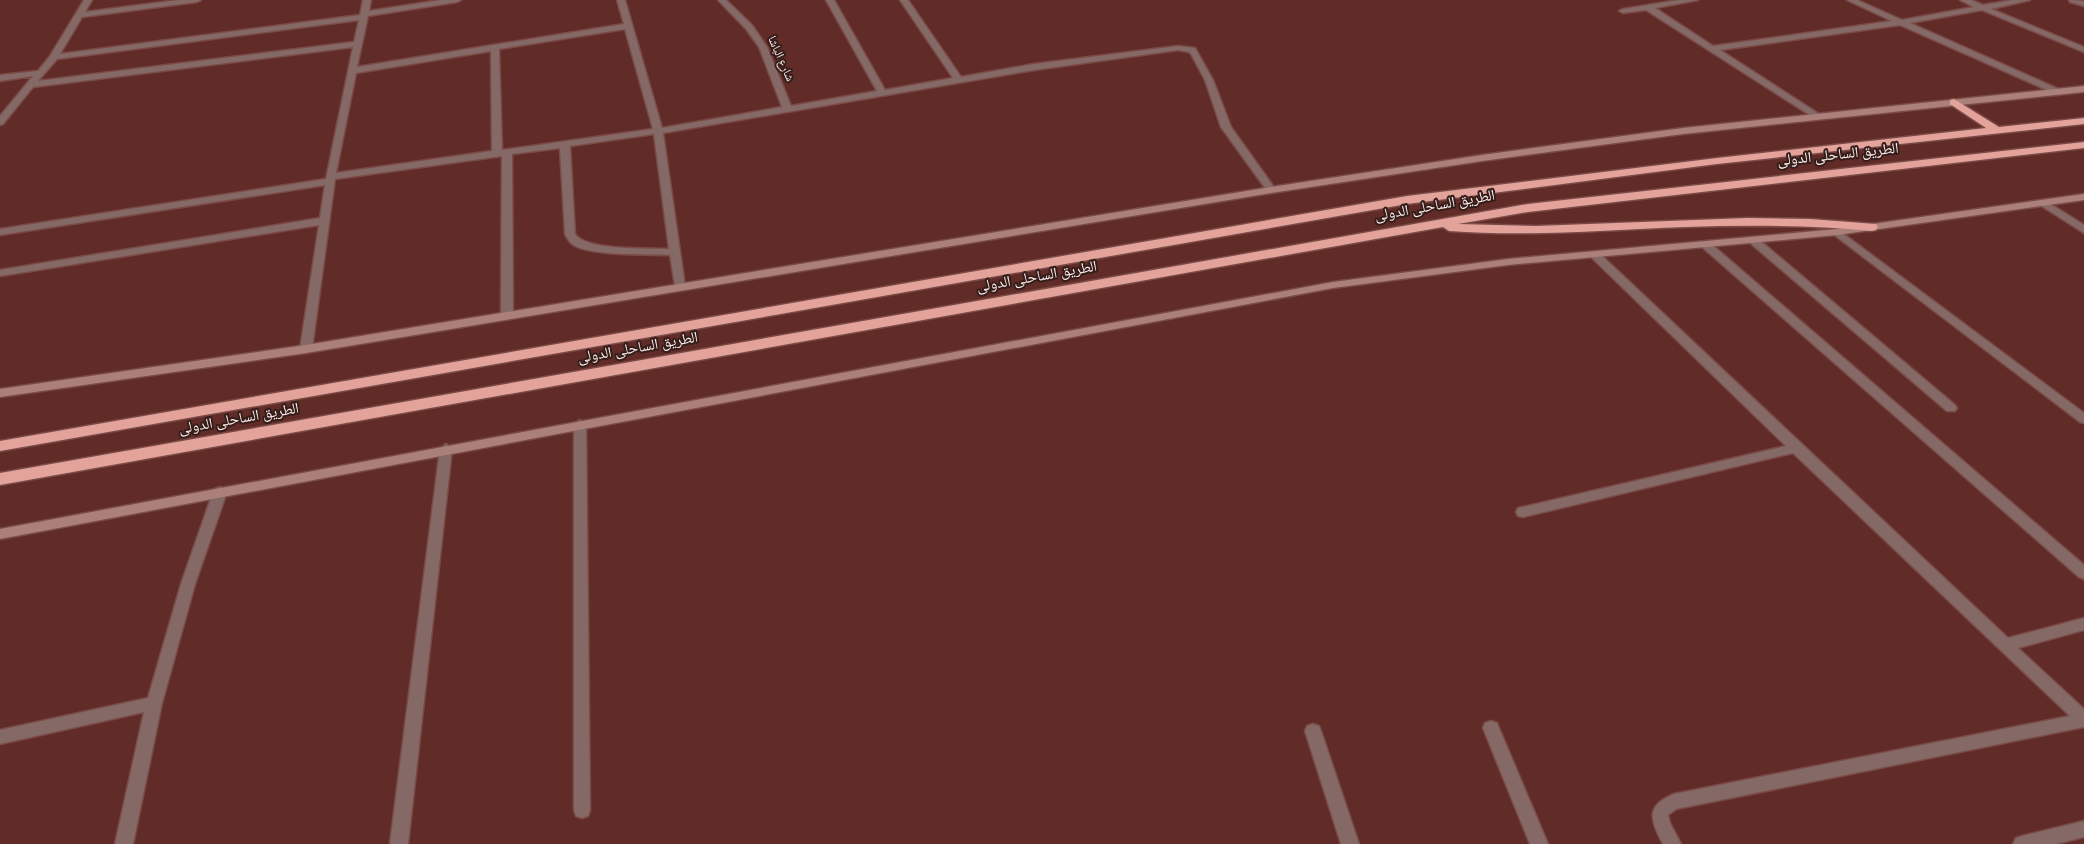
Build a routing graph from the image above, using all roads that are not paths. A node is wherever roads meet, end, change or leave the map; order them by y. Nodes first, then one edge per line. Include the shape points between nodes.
1 (88, 0) edge
2 (197, 0) edge
3 (367, 0) edge
4 (457, 0) edge
5 (621, 0) edge
6 (722, 0) edge
7 (830, 0) edge
8 (904, 0) edge
9 (1694, 0) edge
10 (1851, 0) edge
11 (1964, 0) edge
12 (2026, 0) edge
13 (2073, 0) edge
14 (2084, 4) edge
15 (1647, 7) junction
16 (1983, 8) junction
17 (1624, 11) dead end
18 (80, 15) junction
19 (363, 16) junction
20 (1902, 22) junction
21 (628, 26) junction
22 (357, 44) junction
23 (495, 47) junction
24 (1710, 48) junction
25 (2084, 50) edge
26 (54, 56) junction
27 (351, 71) junction
28 (40, 73) junction
29 (0, 78) edge
30 (959, 80) junction
31 (31, 85) junction
32 (2084, 90) edge
33 (2058, 92) junction
34 (883, 93) junction
35 (1954, 102) junction
36 (788, 110) junction
37 (1816, 116) junction
38 (2084, 121) edge
39 (0, 122) edge
40 (1996, 130) junction
41 (658, 131) junction
42 (566, 144) junction
43 (2084, 145) edge
44 (502, 153) junction
45 (330, 179) junction
46 (1271, 190) junction
47 (2084, 197) edge
48 (2044, 203) junction
49 (324, 221) junction
50 (1427, 225) junction
51 (1872, 227) junction
52 (2084, 230) edge
53 (0, 232) edge
54 (1837, 232) junction
55 (1753, 240) junction
56 (1706, 245) junction
57 (675, 252) junction
58 (1596, 255) junction
59 (0, 273) edge
60 (680, 286) junction
61 (507, 315) junction
62 (306, 349) junction
63 (0, 393) edge
64 (1951, 408) dead end
65 (2084, 419) edge
66 (580, 424) junction
67 (0, 446) edge
68 (1796, 448) junction
69 (446, 450) junction
70 (0, 480) edge
71 (220, 492) junction
72 (1523, 512) dead end
73 (0, 534) edge
74 (2084, 573) edge
75 (2084, 624) edge
76 (2005, 645) junction
77 (154, 704) junction
78 (2084, 719) edge
79 (1490, 728) dead end
80 (1313, 731) dead end
81 (0, 737) edge
82 (582, 810) dead end
83 (2084, 829) edge
84 (124, 844) edge
85 (399, 844) edge
86 (1350, 844) edge
87 (1539, 844) edge
88 (1672, 844) edge
89 (2022, 844) edge

1 - 18 street
2 - 18 street
3 - 19 street
4 - 19 street
5 - 21 street
6 - 36 street, شارع الباشا via 749,27 763,47
7 - 34 street
8 - 30 street
9 - 15 street
10 - 20 street
11 - 16 street
12 - 16 street
13 - 14 street
15 - 17 street
15 - 24 street
16 - 20 street
16 - 25 street
18 - 26 street
19 - 22 street
19 - 26 street
20 - 24 street
20 - 33 street
21 - 23 street
21 - 41 street
22 - 27 street
22 - 31 street
23 - 27 street
23 - 44 street
24 - 37 street
26 - 28 street
27 - 45 street
28 - 29 street
28 - 31 street
30 - 34 street
30 - 46 street via 1106,57 1178,48 1192,50 1209,80 1226,127
31 - 39 street
32 - 33 street
33 - 35 street
34 - 36 street
35 - 37 street
35 - 40 highway
36 - 41 street
37 - 46 street via 1588,143
38 - 40 highway, الطريق الساحلى الدولى
40 - 67 highway, الطريق الساحلى الدولى via 1407,200
41 - 42 street
41 - 57 street
42 - 44 street
42 - 57 street via 570,234 573,240 592,248
43 - 50 highway, الطريق الساحلى الدولى via 1638,194
44 - 45 street
44 - 61 street
45 - 49 street
45 - 53 street
46 - 60 street
47 - 48 street
48 - 51 street
48 - 52 street
49 - 59 street
49 - 62 street
50 - 51 highway via 1508,230 1776,222
50 - 70 highway, الطريق الساحلى الدولى
51 - 54 street
54 - 55 street
54 - 65 street
55 - 56 street
55 - 64 street
56 - 58 street
56 - 74 street
57 - 60 street
58 - 66 street via 1334,285
58 - 68 street
60 - 61 street
61 - 62 street
62 - 63 street
66 - 69 street
66 - 82 street
68 - 72 street
68 - 76 street
69 - 71 street
69 - 85 street
71 - 73 street
71 - 77 street via 188,584
75 - 76 street
76 - 78 street
77 - 81 street
77 - 84 street
78 - 88 street via 1674,802 1665,805 1660,812 1660,821
79 - 87 street
80 - 86 street
83 - 89 street

